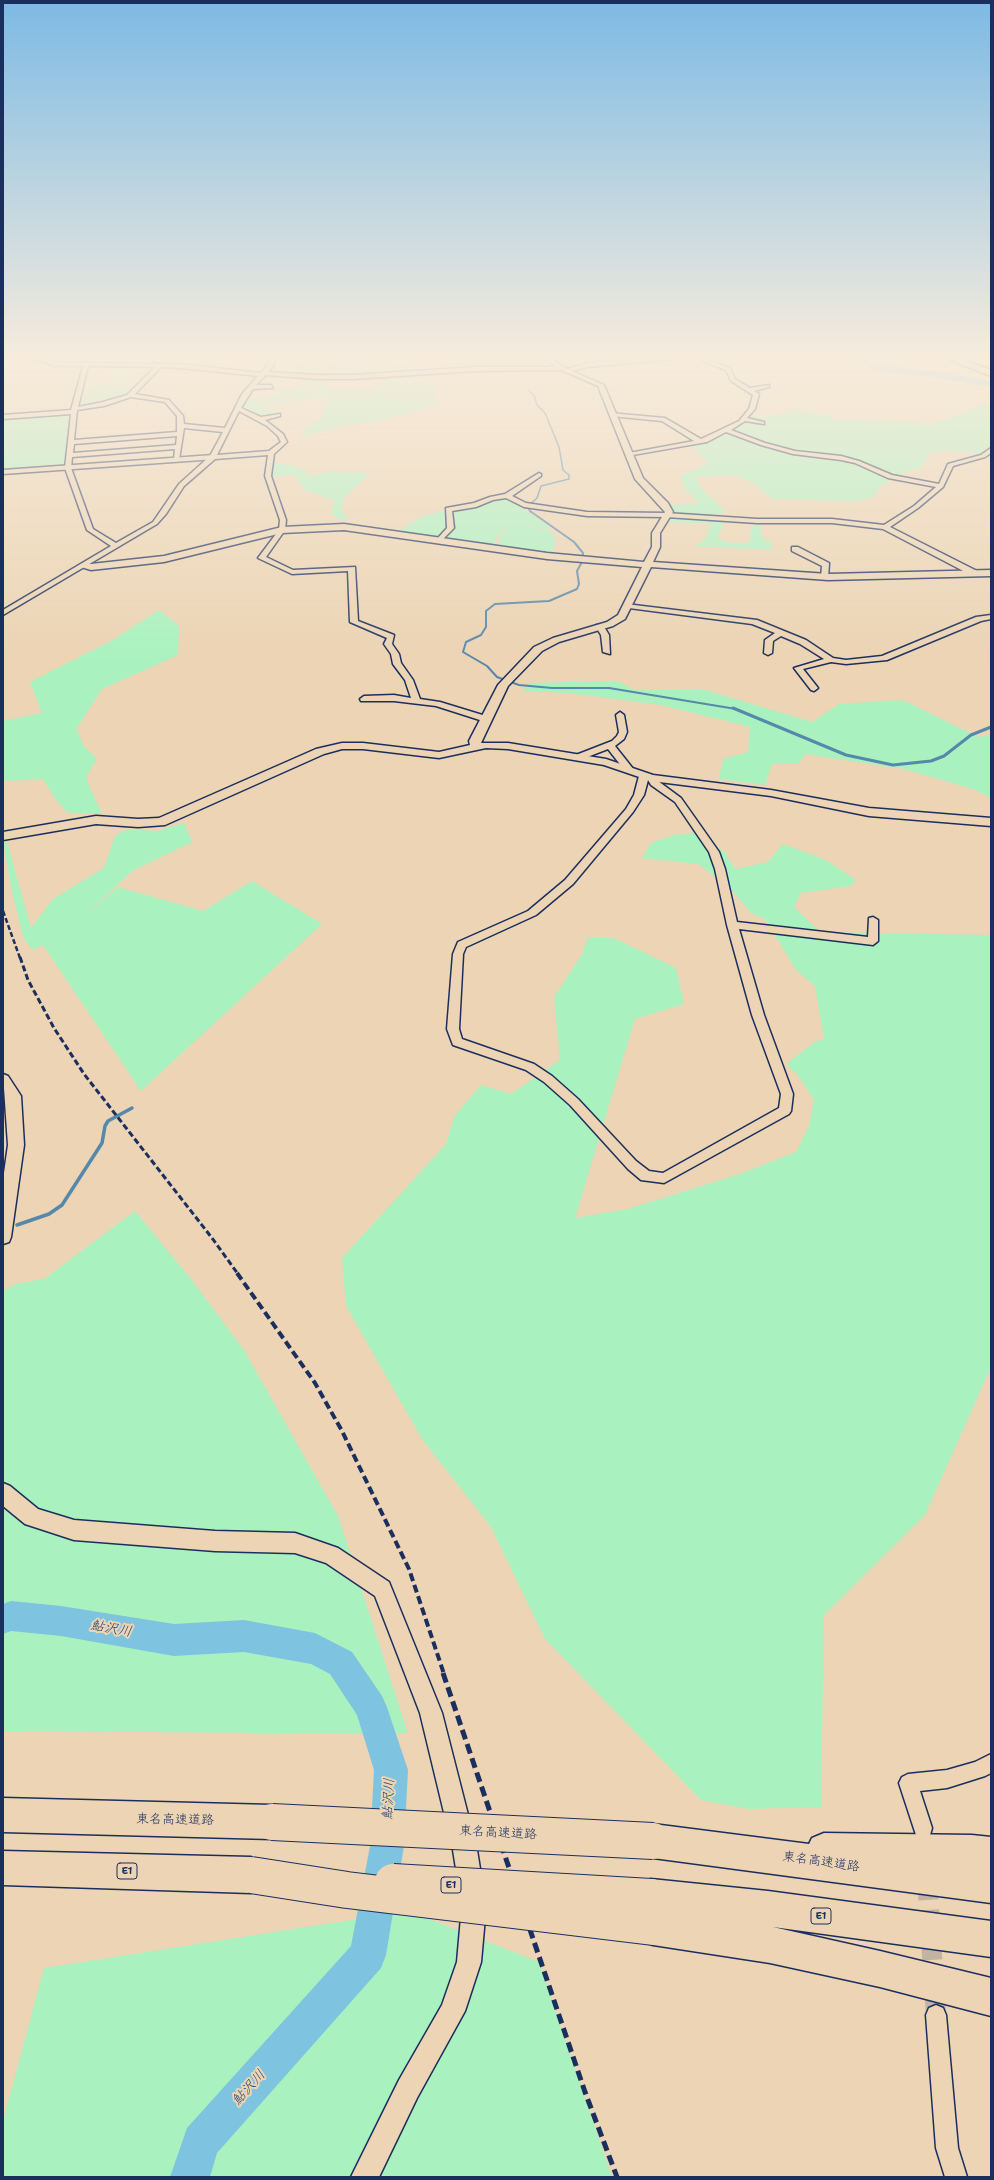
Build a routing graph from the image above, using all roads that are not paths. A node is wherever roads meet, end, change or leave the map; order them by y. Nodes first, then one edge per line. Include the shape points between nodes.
1 (70, 457) edge
2 (213, 457) junction
3 (217, 457) edge
4 (271, 457) edge
5 (630, 457) edge
6 (829, 457) edge
7 (980, 457) edge
8 (177, 459) joint
9 (68, 468) junction
10 (3, 472) edge
11 (539, 475) dead end
12 (941, 486) junction
13 (507, 496) junction
14 (666, 515) junction
15 (884, 527) junction
16 (282, 530) junction
17 (439, 540) junction
18 (116, 546) junction
19 (795, 549) dead end
20 (648, 563) junction
21 (82, 566) junction
22 (974, 573) junction
23 (991, 573) edge
24 (825, 577) junction
25 (991, 582) edge
26 (629, 606) junction
27 (3, 613) edge
28 (991, 617) edge
29 (600, 627) junction
30 (781, 633) junction
31 (607, 652) dead end
32 (768, 653) dead end
33 (831, 660) junction
34 (814, 688) dead end
35 (364, 699) dead end
36 (416, 701) junction
37 (620, 715) dead end
38 (486, 719) junction
39 (610, 746) junction
40 (476, 748) junction
41 (579, 757) junction
42 (629, 770) junction
43 (647, 777) junction
44 (991, 822) edge
45 (3, 836) edge
46 (873, 920) dead end
47 (732, 925) junction
48 (3, 1080) edge
49 (3, 1237) edge
50 (3, 1493) edge
51 (991, 1762) edge
52 (3, 1815) edge
53 (923, 1828) dead end
54 (723, 1849) junction
55 (991, 1854) edge
56 (3, 1868) edge
57 (991, 1885) edge
58 (652, 1912) junction
59 (991, 1939) edge
60 (991, 1997) edge
61 (936, 2015) tunnel mouth
62 (365, 2177) edge
63 (956, 2177) edge

1 - 9 street
2 - 3 street
2 - 8 street
2 - 18 street via 181,485 155,523
4 - 16 street via 268,476 283,520
5 - 14 street via 639,479 665,505 669,512
6 - 12 street via 857,462 890,477
7 - 12 street via 950,465
8 - 9 street
9 - 10 street
9 - 18 street via 90,530
11 - 13 street
12 - 15 street via 916,507
13 - 14 street via 524,505 587,514
13 - 17 street via 492,498 464,508 448,509 451,528
14 - 15 street via 757,521 832,520
14 - 20 street via 656,533 656,547
15 - 22 street
16 - 17 street via 344,527
16 - 21 street via 164,559
16 - 36 street via 262,558 292,572 352,569 354,622 390,638 388,644 395,654 397,664 409,680
17 - 20 street via 547,556
18 - 21 street
19 - 24 street via 826,564
20 - 24 street
20 - 26 street
21 - 27 street
22 - 23 street
22 - 24 street
22 - 25 street
26 - 29 street via 622,617
26 - 30 street via 738,618
28 - 33 street via 979,619 884,658 856,662
29 - 31 street via 605,635
29 - 38 street via 556,640 538,649 506,681
30 - 32 street via 769,640
30 - 33 street via 803,642
33 - 34 street via 798,668
35 - 36 street via 394,698
36 - 38 street via 437,704
37 - 39 street via 622,737
38 - 40 street via 475,741
39 - 41 street
39 - 42 street
40 - 41 street via 495,745
40 - 45 street via 439,755 363,746 337,747 320,751 161,822 96,820
41 - 42 street
42 - 43 street
43 - 44 street via 771,793 826,806 869,812
43 - 47 street via 678,800 714,852
43 - 47 street via 630,810 569,882 532,913 462,945 458,954 453,1010 453,1029 457,1042 530,1067 574,1102 632,1165 646,1176 664,1178 785,1111 787,1094 758,1015
46 - 47 street via 873,941
48 - 49 street via 13,1096 16,1145
50 - 62 street via 32,1517 74,1530 215,1541 294,1543 331,1555 382,1589 431,1713 465,1850 474,1906 469,1962 452,2011 408,2089
51 - 53 street via 979,1770 947,1779 908,1783
52 - 54 highway, 東名高速道路, bridge via 272,1822 653,1841
54 - 55 highway
54 - 57 highway, 東名高速道路
56 - 58 highway, E1, bridge via 250,1875 347,1890
58 - 59 highway, E1 via 768,1909
58 - 60 highway via 770,1945
61 - 63 street via 947,2148

